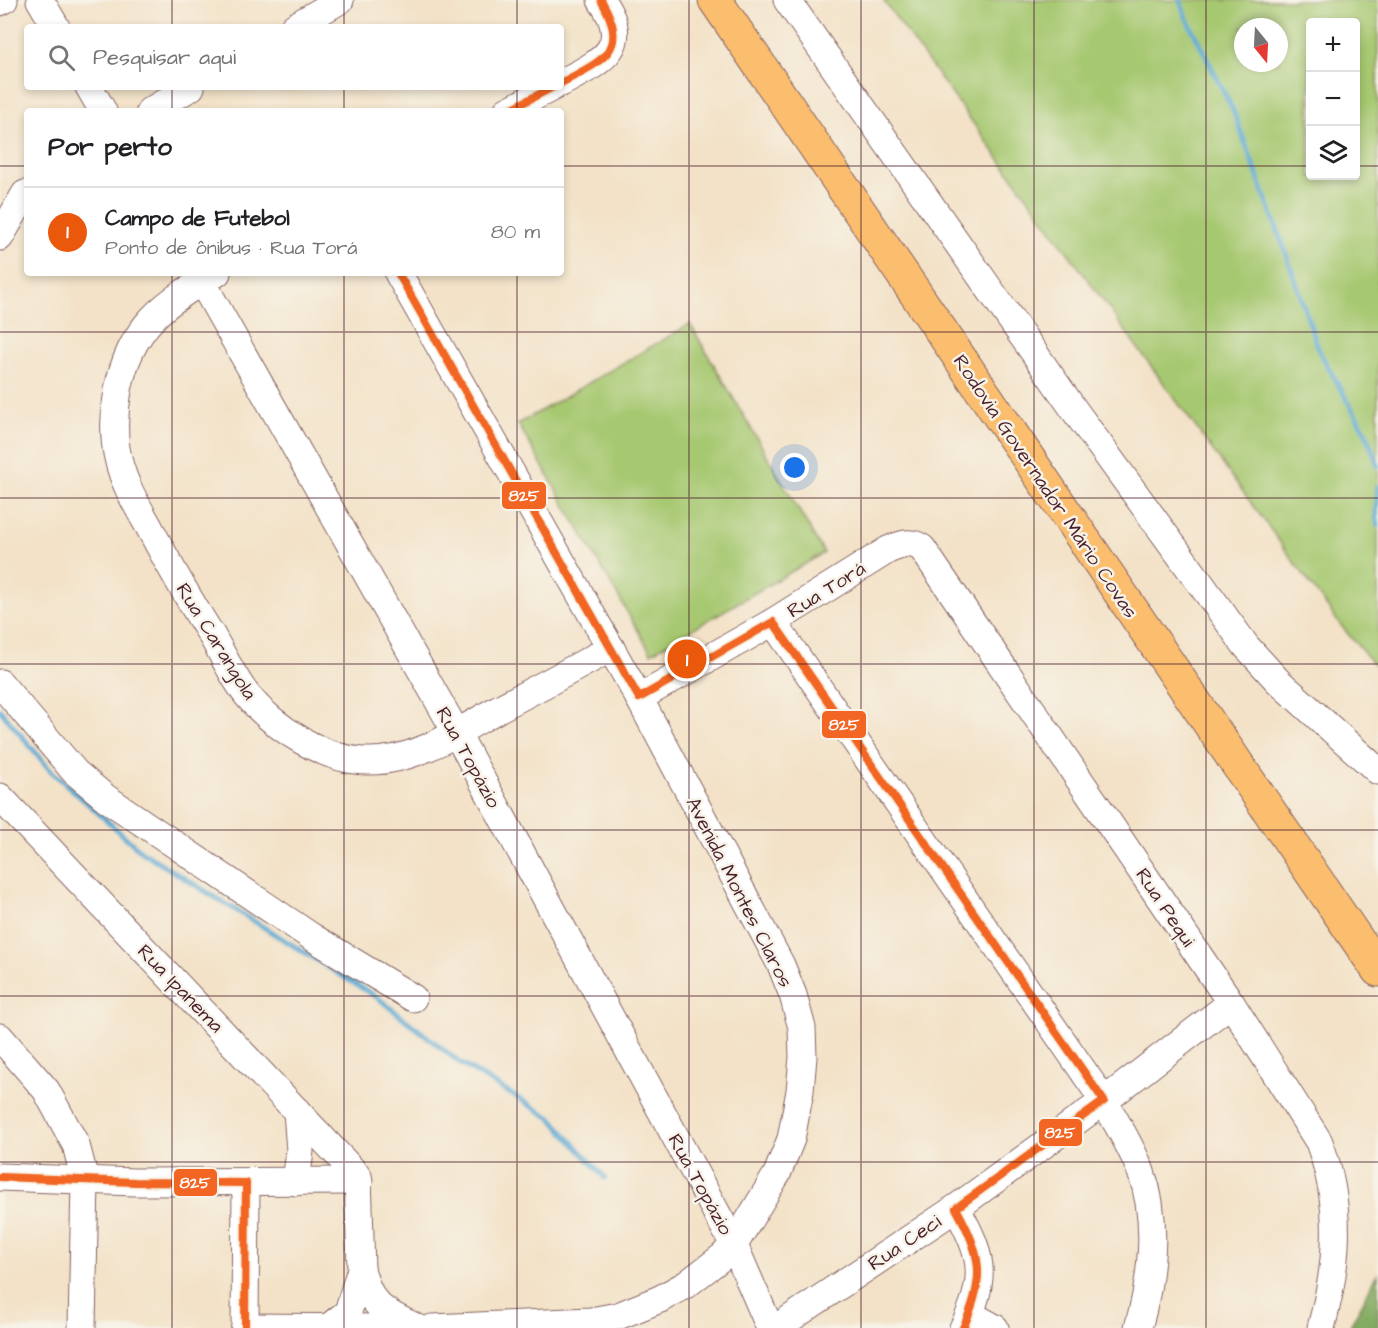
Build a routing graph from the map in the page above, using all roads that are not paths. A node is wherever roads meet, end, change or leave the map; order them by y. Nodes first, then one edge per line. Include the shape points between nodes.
1 (40, 0) edge
2 (340, 0) edge
3 (601, 0) edge
4 (715, 0) edge
5 (787, 0) edge
6 (54, 24) edge
7 (299, 24) edge
8 (564, 81) edge
9 (91, 90) edge
10 (186, 90) edge
11 (547, 90) edge
12 (101, 108) edge
13 (155, 108) edge
14 (513, 108) edge
15 (24, 196) edge
16 (0, 237) edge
17 (205, 276) edge
18 (400, 276) edge
19 (888, 550) joint
20 (773, 622) junction
21 (611, 648) junction
22 (0, 683) edge
23 (639, 698) junction
24 (456, 732) junction
25 (1378, 771) edge
26 (0, 797) edge
27 (1378, 970) edge
28 (413, 998) dead end
29 (1231, 1003) junction
30 (0, 1037) edge
31 (1104, 1101) junction
32 (297, 1111) junction
33 (0, 1177) edge
34 (85, 1180) junction
35 (359, 1181) junction
36 (296, 1182) junction
37 (246, 1183) junction
38 (956, 1208) junction
39 (734, 1245) junction
40 (361, 1269) junction
41 (966, 1321) edge
42 (245, 1327) edge
43 (329, 1327) edge
44 (82, 1328) edge
45 (376, 1328) edge
46 (417, 1328) edge
47 (432, 1328) edge
48 (770, 1328) edge
49 (776, 1328) edge
50 (994, 1328) edge
51 (1137, 1328) edge
52 (1321, 1328) edge

1 - 6 street
2 - 7 street
3 - 8 street via 615,23 610,49 591,67
4 - 27 main road, Rodovia Governador Mário Covas
5 - 25 street via 1075,411 1246,646 1278,681
9 - 12 street
10 - 13 street
11 - 14 street
15 - 16 street
17 - 24 street, Rua Topázio
17 - 24 street, Rua Carangola via 167,303 146,325 129,354 118,390 118,458 129,490 158,544 247,695 277,723 308,744 336,757 368,761 411,753
18 - 21 street, Avenida Montes Claros
19 - 20 street, Rua Torá
19 - 29 street, Rua Pequi via 909,543 921,548
20 - 23 street, Rua Torá
20 - 31 street
21 - 23 street, Avenida Montes Claros
21 - 24 street, Rua Carangola
22 - 28 street via 75,772 106,798 312,937
23 - 39 street, Avenida Montes Claros via 781,965 802,1028 800,1091 791,1139 777,1174
24 - 39 street, Rua Topázio
26 - 32 street, Rua Ipanema
29 - 31 street, Rua Ceci
29 - 52 street, Rua Pequi via 1319,1142 1328,1164 1336,1222 1335,1255
30 - 34 street via 46,1090 64,1120 76,1145
31 - 38 street, Rua Ceci
31 - 51 street via 1134,1154 1149,1201 1149,1271
32 - 35 street, Rua Ipanema
32 - 36 street via 300,1150
33 - 34 street
34 - 37 street
34 - 44 street
35 - 36 street
35 - 40 street
36 - 37 street
37 - 42 street
38 - 41 street via 971,1232 979,1260 979,1288
38 - 49 street, Rua Ceci
39 - 47 street, Avenida Montes Claros via 687,1284 618,1316 591,1321
39 - 48 street, Rua Topázio
40 - 43 street via 348,1312
40 - 46 street via 378,1306
41 - 50 street
42 - 43 street
43 - 45 street

